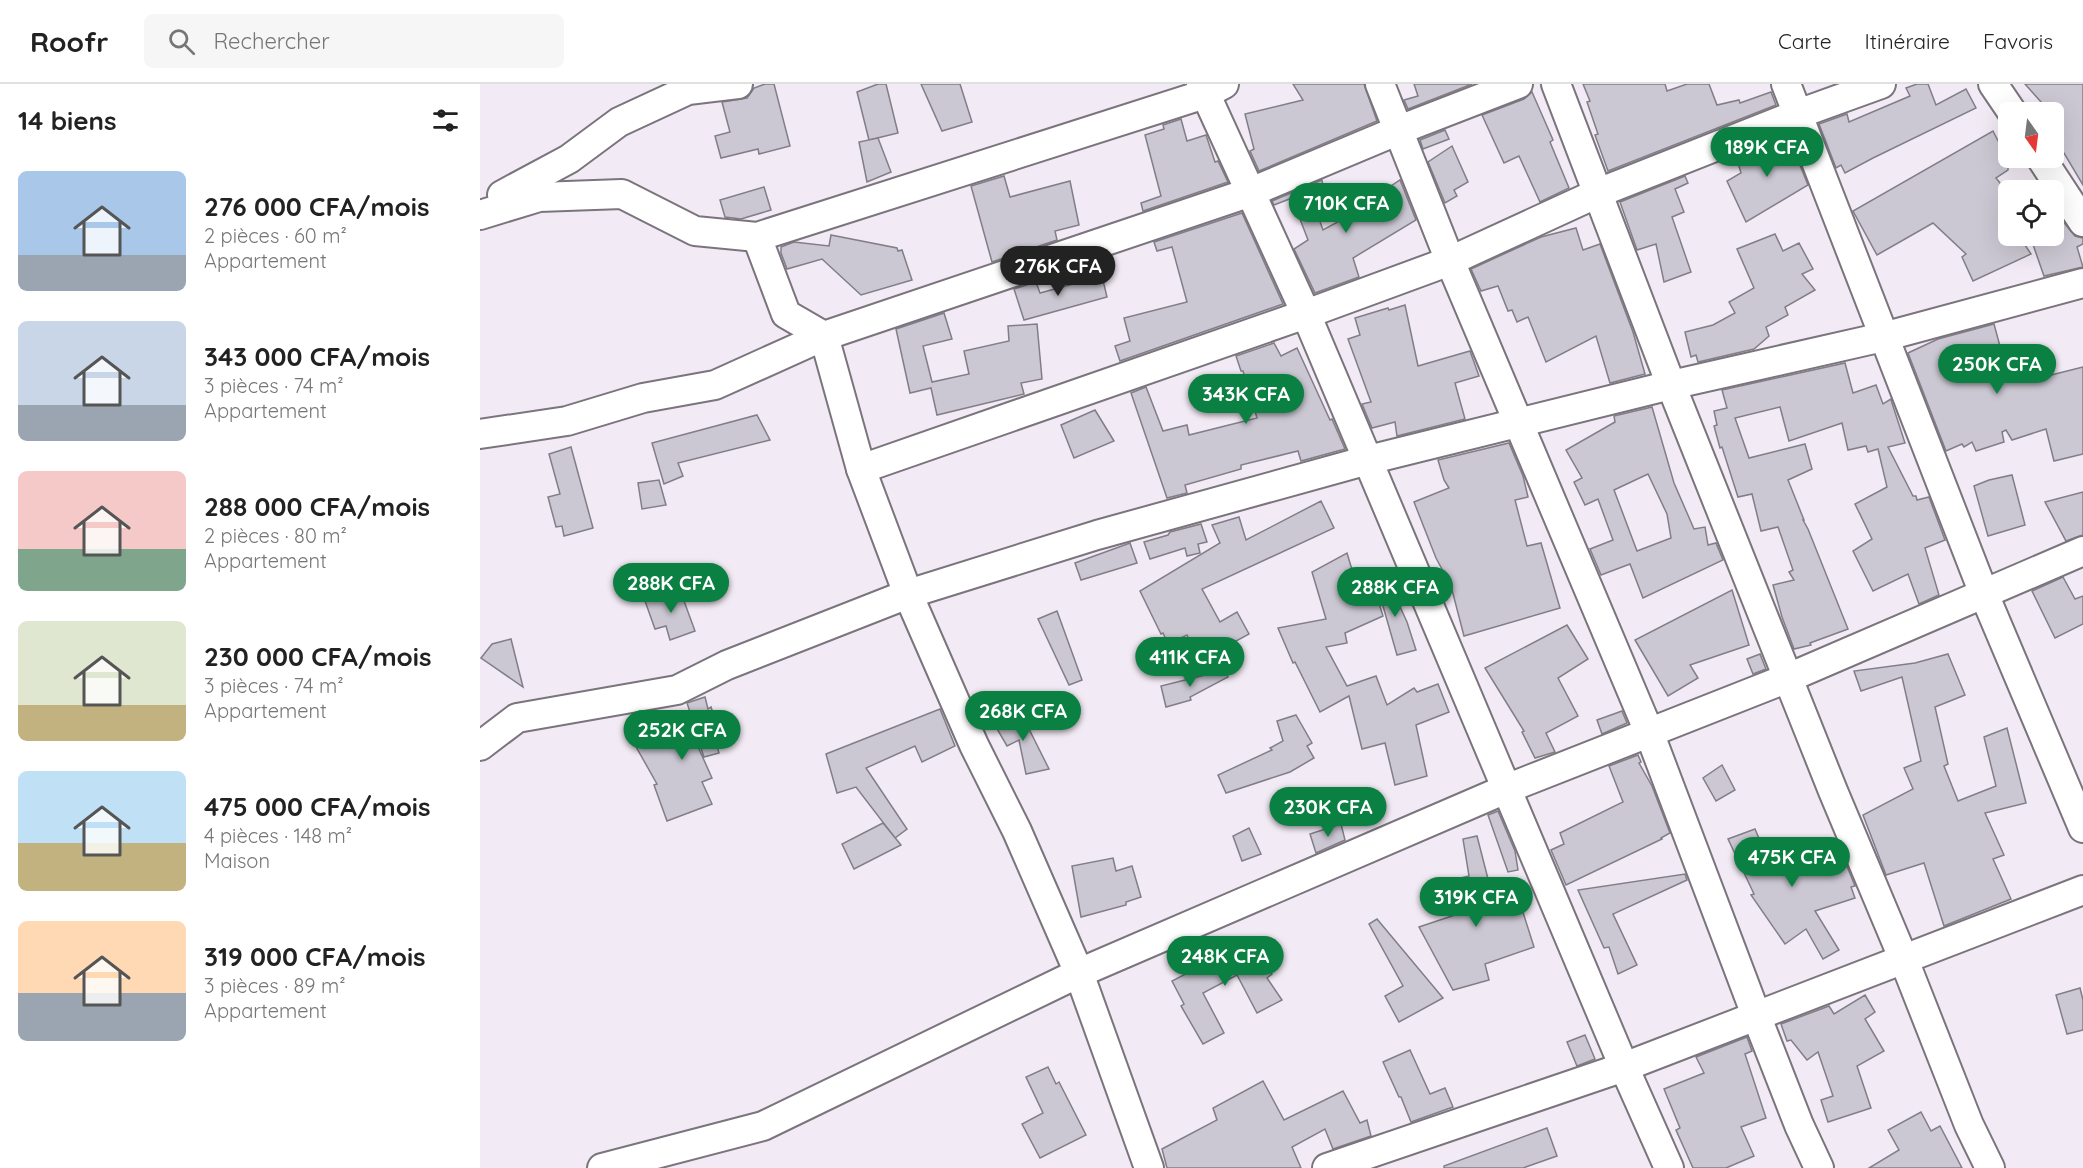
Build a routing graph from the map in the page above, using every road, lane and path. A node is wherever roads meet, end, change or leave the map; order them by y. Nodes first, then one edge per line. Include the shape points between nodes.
1 (738, 84) edge
2 (1380, 84) edge
3 (1518, 84) edge
4 (1557, 84) edge
5 (1786, 84) edge
6 (1881, 84) edge
7 (1993, 84) edge
8 (1210, 87) edge
9 (2005, 102) edge
10 (1798, 114) junction
11 (1399, 130) junction
12 (2048, 168) edge
13 (1251, 192) junction
14 (1598, 193) junction
15 (480, 207) edge
16 (480, 215) edge
17 (2083, 222) edge
18 (757, 237) junction
19 (1450, 261) junction
20 (2083, 283) edge
21 (1306, 314) junction
22 (824, 336) junction
23 (1883, 337) junction
24 (1671, 385) junction
25 (1517, 422) junction
26 (480, 434) edge
27 (1368, 460) junction
28 (861, 469) junction
29 (2083, 551) edge
30 (908, 594) junction
31 (1984, 594) junction
32 (1788, 678) junction
33 (1649, 732) junction
34 (480, 746) edge
35 (1506, 789) junction
36 (2083, 828) edge
37 (2083, 890) edge
38 (1904, 960) junction
39 (1079, 973) junction
40 (1756, 1015) junction
41 (1624, 1067) junction
42 (602, 1168) edge
43 (1149, 1168) edge
44 (1327, 1168) edge
45 (1669, 1168) edge
46 (1819, 1168) edge
47 (1990, 1168) edge

1 - 15 street via 688,90 619,122 569,159
2 - 11 street
3 - 11 street
4 - 14 street
5 - 10 street
6 - 10 street
7 - 9 street
8 - 13 street
8 - 18 street
10 - 14 street
10 - 23 street
11 - 13 street
11 - 19 street
12 - 17 street
13 - 21 street
13 - 22 street
14 - 19 street
14 - 24 street
16 - 18 street via 539,197 622,194 695,231
18 - 22 street via 786,314
19 - 21 street
19 - 25 street
20 - 23 street
21 - 27 street
21 - 28 street
22 - 26 street via 715,386 643,398 567,421
22 - 28 street
23 - 24 street
23 - 31 street
24 - 25 street
24 - 32 street
25 - 27 street
25 - 33 street
27 - 30 street via 1097,535
27 - 35 street
28 - 30 street
29 - 31 street
30 - 34 street via 727,665 677,690 517,718
30 - 39 street
31 - 32 street
31 - 36 street
32 - 33 street
32 - 38 street
33 - 35 street
33 - 40 street
35 - 39 street
35 - 41 street
37 - 38 street
38 - 40 street
38 - 47 street
39 - 42 street via 763,1126
39 - 43 street
40 - 41 street
40 - 46 street
41 - 44 street
41 - 45 street

